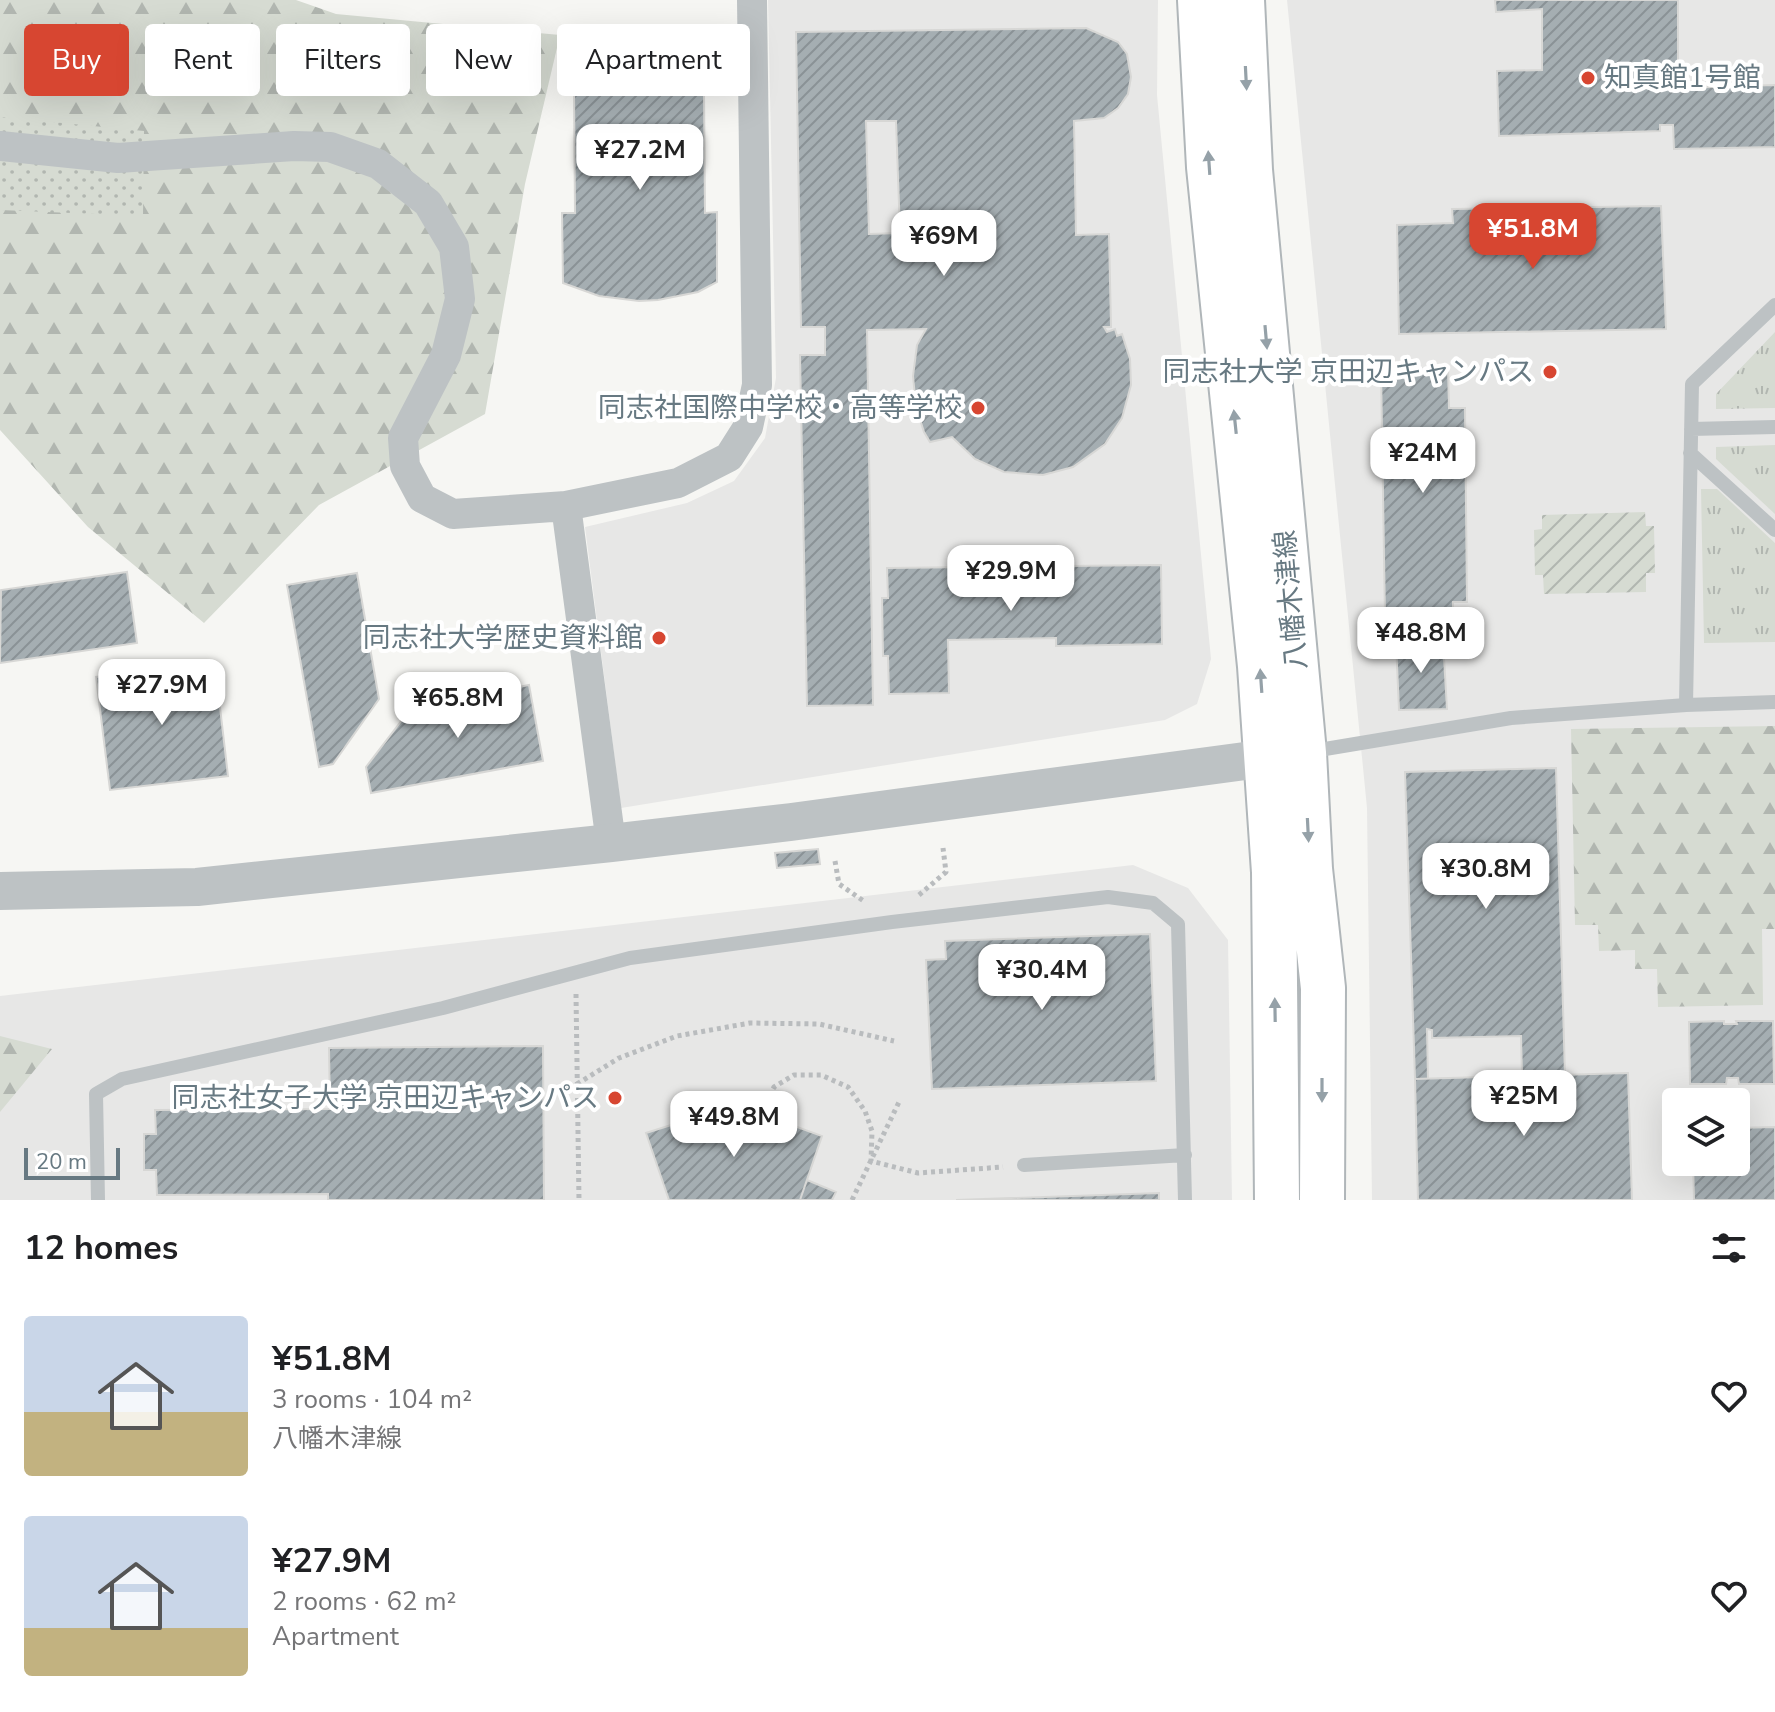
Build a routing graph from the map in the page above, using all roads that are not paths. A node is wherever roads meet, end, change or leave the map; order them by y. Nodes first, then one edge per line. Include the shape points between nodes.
1 (752, 0) edge
2 (1200, 0) edge
3 (1242, 0) edge
4 (0, 146) edge
5 (1775, 305) edge
6 (1775, 427) edge
7 (1691, 429) junction
8 (1690, 453) junction
9 (566, 506) junction
10 (1775, 530) edge
11 (1775, 702) edge
12 (1686, 705) junction
13 (1285, 756) junction
14 (611, 843) junction
15 (0, 891) edge
16 (1185, 1155) junction
17 (1024, 1165) road end
18 (98, 1200) edge
19 (1185, 1200) edge
20 (1277, 1200) edge
21 (1322, 1200) edge

1 - 9 street via 757,385 748,427 729,457 678,483
13 -> 2 main road, 八幡木津線 via 1260,666 1209,167
3 -> 13 main road, 八幡木津線
4 - 9 street via 118,158 330,147 378,164 428,203 454,247 460,299 446,355 403,438 405,466 422,498 453,514
5 - 7 lane via 1692,384
6 - 7 lane
7 - 8 lane
8 - 10 lane
8 - 12 lane
9 - 14 street
11 - 12 lane
12 - 13 lane via 1511,718
13 - 14 street
20 -> 13 main road, 八幡木津線 via 1274,872
13 -> 21 main road, 八幡木津線 via 1310,869 1323,988
14 - 15 street via 197,887
16 - 17 lane
16 - 18 lane via 1178,924 1153,903 1108,897 630,958 443,1008 122,1079 96,1094
16 - 19 lane

